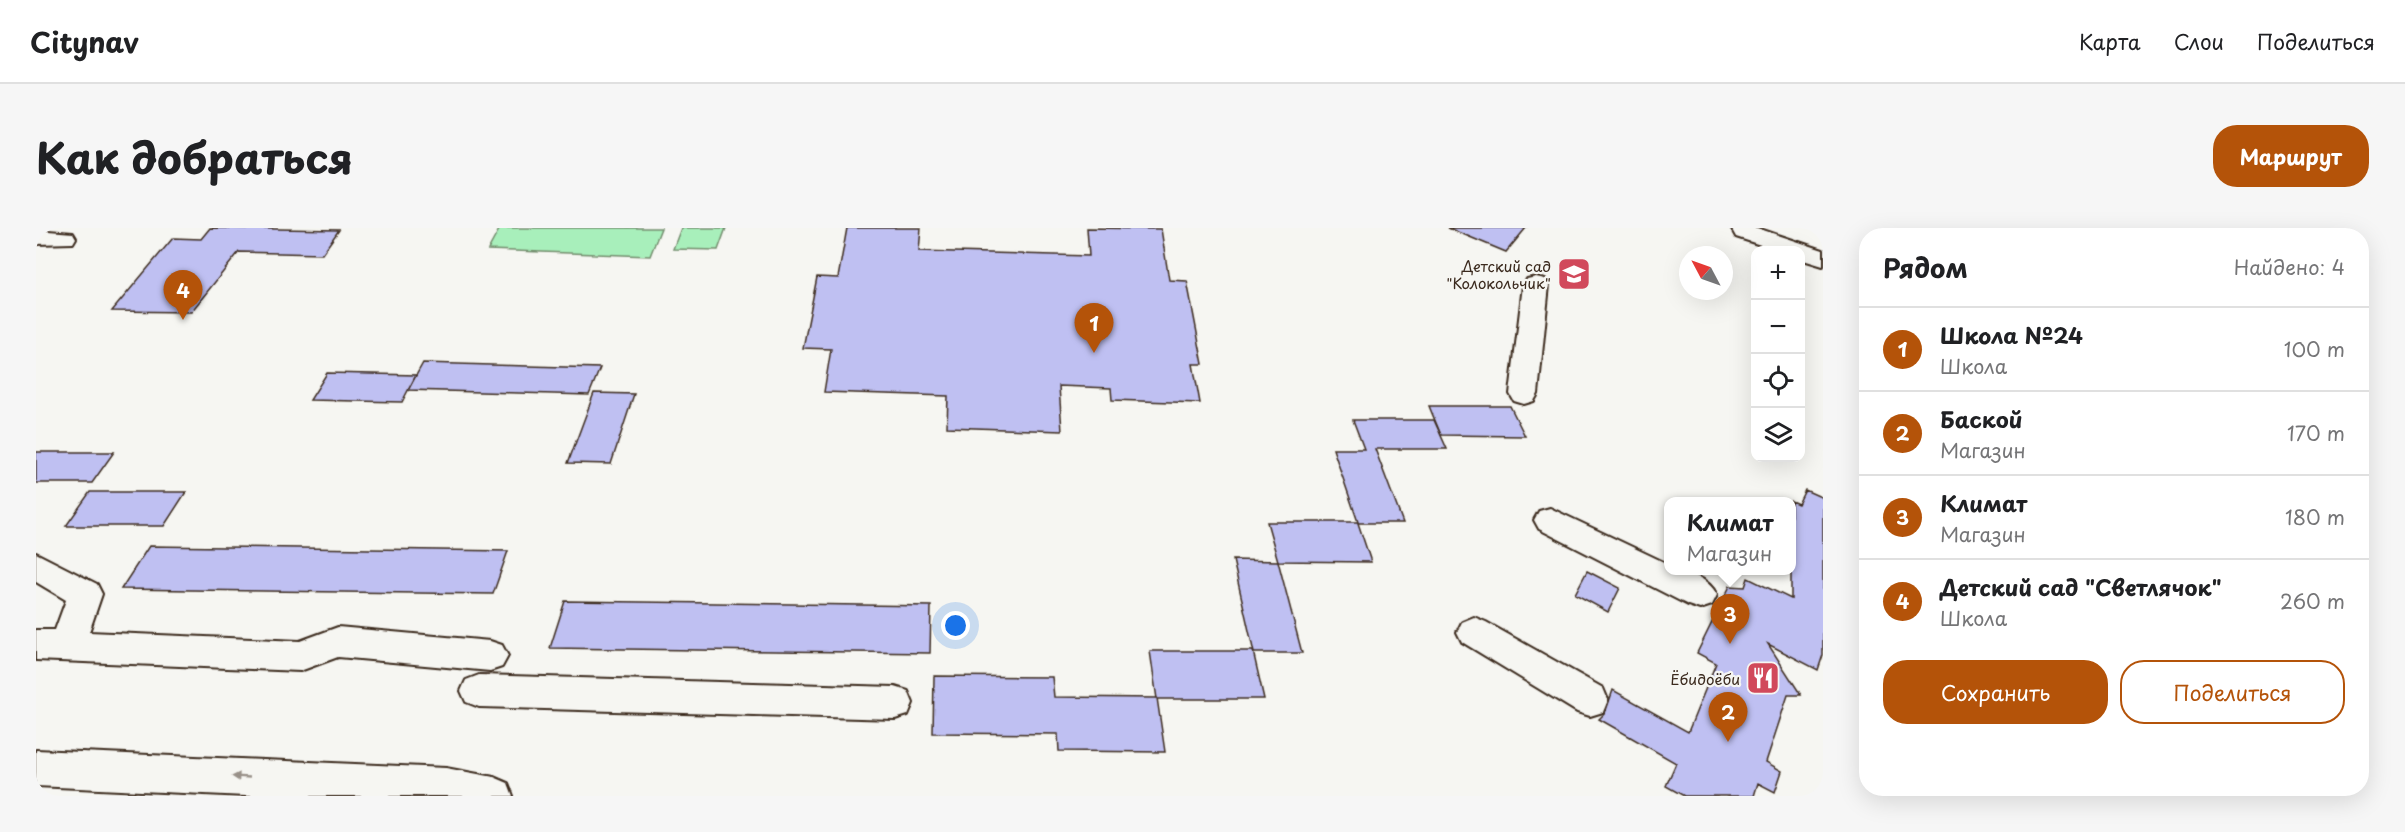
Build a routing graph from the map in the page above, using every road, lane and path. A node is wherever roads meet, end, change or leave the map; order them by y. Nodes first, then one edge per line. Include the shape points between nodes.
1 (1743, 228) edge
2 (36, 237) edge
3 (64, 238) dead end
4 (1823, 258) edge
5 (1536, 285) dead end
6 (1524, 394) dead end
7 (1550, 520) dead end
8 (36, 566) edge
9 (1700, 595) dead end
10 (1474, 632) dead end
11 (51, 645) edge
12 (490, 656) dead end
13 (479, 691) dead end
14 (1590, 700) dead end
15 (895, 703) dead end
16 (36, 768) edge
17 (36, 790) edge
18 (192, 796) edge
19 (494, 796) edge

1 - 4 street
2 - 3 street
5 - 6 street
7 - 9 street
8 - 11 street via 85,594
10 - 14 street
11 - 12 street via 300,656 338,642
13 - 15 street
19 -> 16 street via 446,787
17 - 18 street

